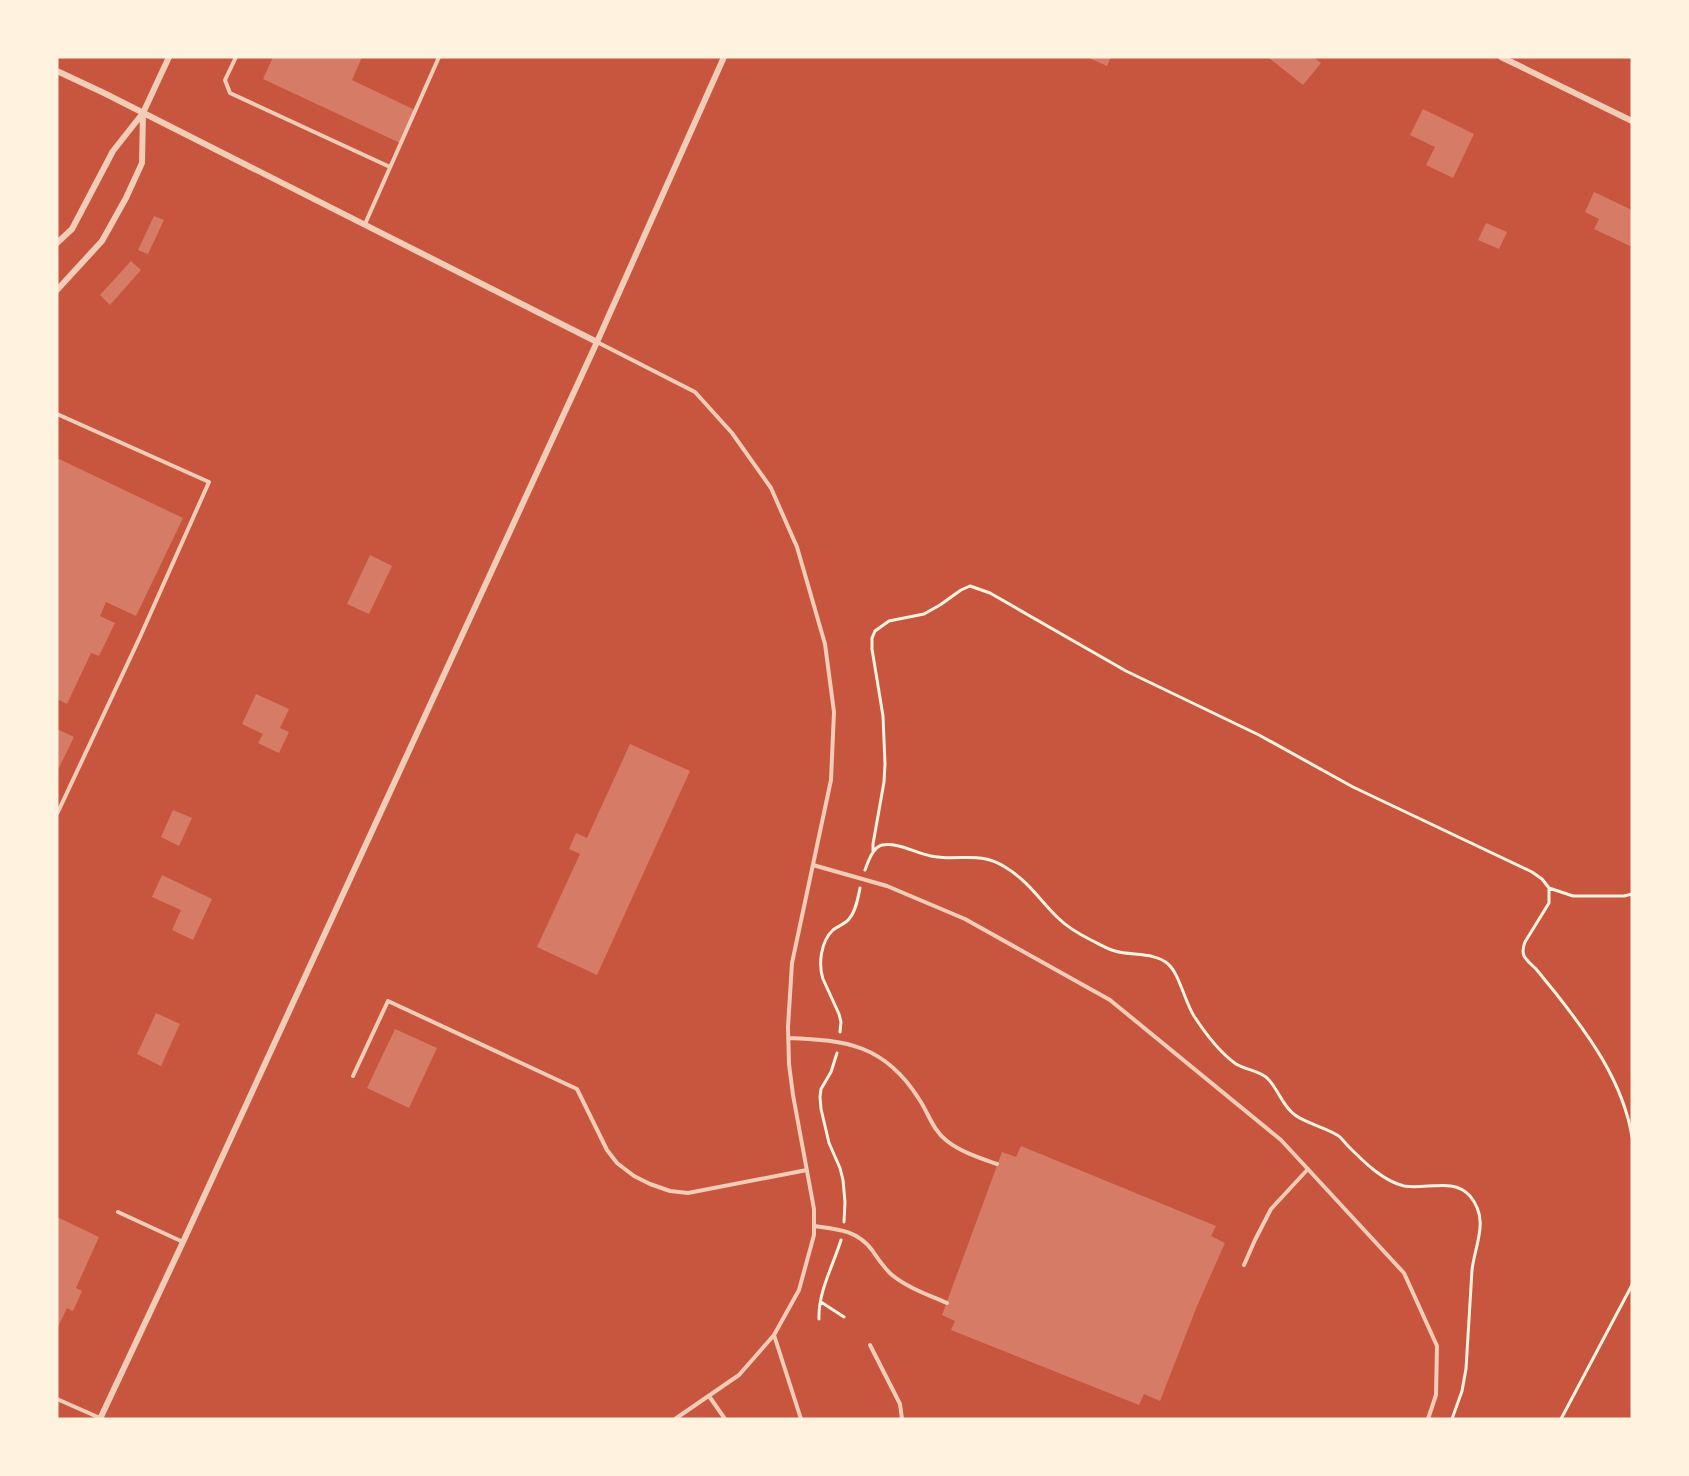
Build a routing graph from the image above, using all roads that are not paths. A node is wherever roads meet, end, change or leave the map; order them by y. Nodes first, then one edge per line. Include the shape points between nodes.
1 (169, 57) edge
2 (236, 57) edge
3 (439, 57) edge
4 (724, 57) edge
5 (1501, 57) edge
6 (57, 70) edge
7 (143, 113) junction
8 (1632, 121) edge
9 (390, 167) junction
10 (364, 225) junction
11 (57, 243) edge
12 (57, 290) edge
13 (597, 342) junction
14 (57, 414) edge
15 (57, 814) edge
16 (813, 865) junction
17 (788, 1038) junction
18 (353, 1076) dead end
19 (997, 1164) dead end
20 (1308, 1169) junction
21 (807, 1170) junction
22 (118, 1212) dead end
23 (814, 1226) junction
24 (183, 1242) junction
25 (1244, 1265) dead end
26 (947, 1303) dead end
27 (774, 1335) junction
28 (870, 1345) dead end
29 (709, 1396) junction
30 (57, 1399) edge
31 (100, 1419) edge
32 (675, 1419) edge
33 (725, 1419) edge
34 (801, 1419) edge
35 (902, 1419) edge
36 (1428, 1419) edge

1 - 7 street
2 - 9 lane via 225,80 230,93
3 - 9 lane
4 - 13 street
5 - 8 street
6 - 7 street
7 - 10 street
7 - 11 street via 113,151 72,229
7 - 12 street via 142,163 126,198 102,241
9 - 10 lane
10 - 13 street
13 - 16 lane via 695,392 732,433 771,488 797,547 825,644 834,712 831,780
13 - 24 street
14 - 15 lane via 209,482
16 - 17 lane via 792,963
16 - 20 lane via 887,886 965,918 1110,1000 1281,1140
17 - 19 lane via 831,1040 879,1056 908,1082 935,1129 947,1141
17 - 21 lane via 793,1095
18 - 21 lane via 388,1001 577,1089 607,1150 634,1176 650,1184 688,1193
20 - 25 lane via 1271,1209
20 - 36 lane via 1404,1273 1437,1346 1436,1395
21 - 23 lane
22 - 24 lane
23 - 26 lane via 860,1237 895,1277
23 - 27 lane via 799,1290
24 - 31 street
27 - 29 lane via 739,1375
27 - 34 lane
28 - 35 lane via 900,1404
29 - 32 lane
29 - 33 lane
30 - 31 lane

